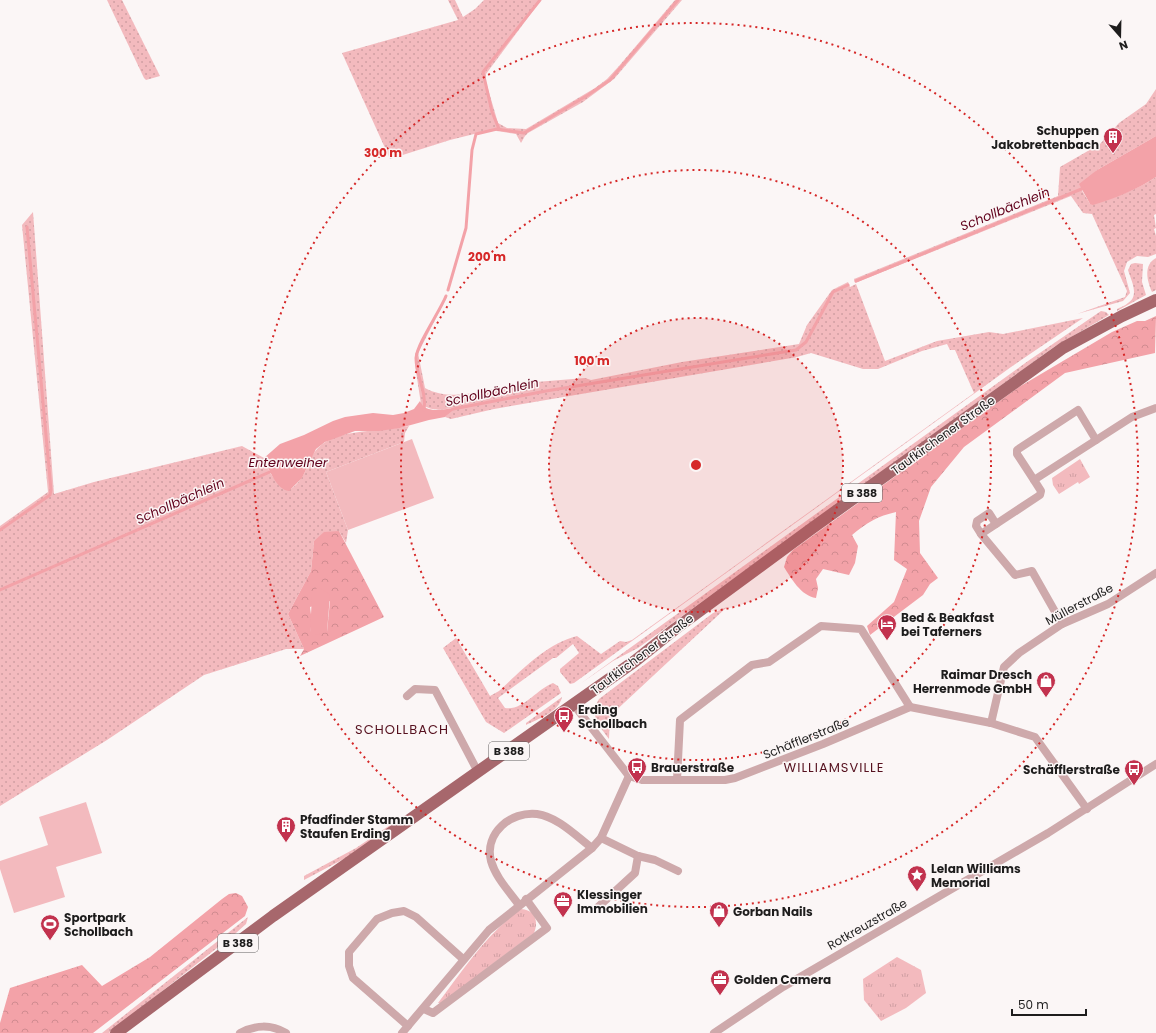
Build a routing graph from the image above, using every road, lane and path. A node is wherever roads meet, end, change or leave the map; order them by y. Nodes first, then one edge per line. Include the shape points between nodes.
1 (1156, 300) edge
2 (1156, 408) edge
3 (1096, 440) junction
4 (1034, 480) junction
5 (996, 524) junction
6 (981, 534) junction
7 (1156, 573) edge
8 (1062, 624) junction
9 (407, 696) dead end
10 (574, 705) junction
11 (910, 707) junction
12 (991, 723) junction
13 (1156, 764) edge
14 (478, 772) junction
15 (629, 776) junction
16 (677, 780) junction
17 (1087, 809) junction
18 (601, 838) junction
19 (592, 848) junction
20 (638, 856) junction
21 (678, 871) dead end
22 (526, 899) junction
23 (519, 905) junction
24 (598, 907) dead end
25 (463, 959) junction
26 (424, 1009) junction
27 (408, 1026) junction
28 (116, 1033) edge
29 (240, 1033) edge
30 (286, 1033) edge
31 (402, 1033) edge
32 (714, 1033) edge

1 - 10 main road, Taufkirchener Straße / B 388 via 1063,348 804,534
2 - 3 street via 1132,417
3 - 4 street
3 - 4 street via 1078,410 1018,450 1017,454
4 - 5 street via 1041,491 1040,495
5 - 6 street
5 - 6 street via 989,513 977,521 976,526
6 - 8 street via 1015,575 1032,571
7 - 8 street, Müllerstraße via 1108,604
8 - 12 street, Müllerstraße via 1019,653 1004,667
9 - 14 street via 415,689 435,690
10 - 14 main road, Taufkirchener Straße / B 388
10 - 15 street
11 - 12 street
11 - 16 street, Schäfflerstraße via 735,778
11 - 16 street via 861,628 822,626 769,662 752,665 680,720
12 - 17 street via 1035,737
13 - 17 street, Rotkreuzstraße
14 - 28 main road, Taufkirchener Straße / B 388 via 273,916
15 - 16 street, Schäfflerstraße via 642,780
15 - 18 street
17 - 32 street, Rotkreuzstraße via 783,987
18 - 19 street
18 - 20 street
19 - 22 street
19 - 23 street via 567,828 537,814 504,823 492,842 491,860 498,877
20 - 21 street via 656,860
20 - 24 street via 635,873
22 - 23 street
22 - 26 street via 547,928 433,1013
23 - 25 street via 489,930
25 - 26 street
25 - 27 street via 416,917 404,911 377,919 349,952 348,959 353,978
26 - 27 street
27 - 31 street
29 - 30 street via 265,1026

